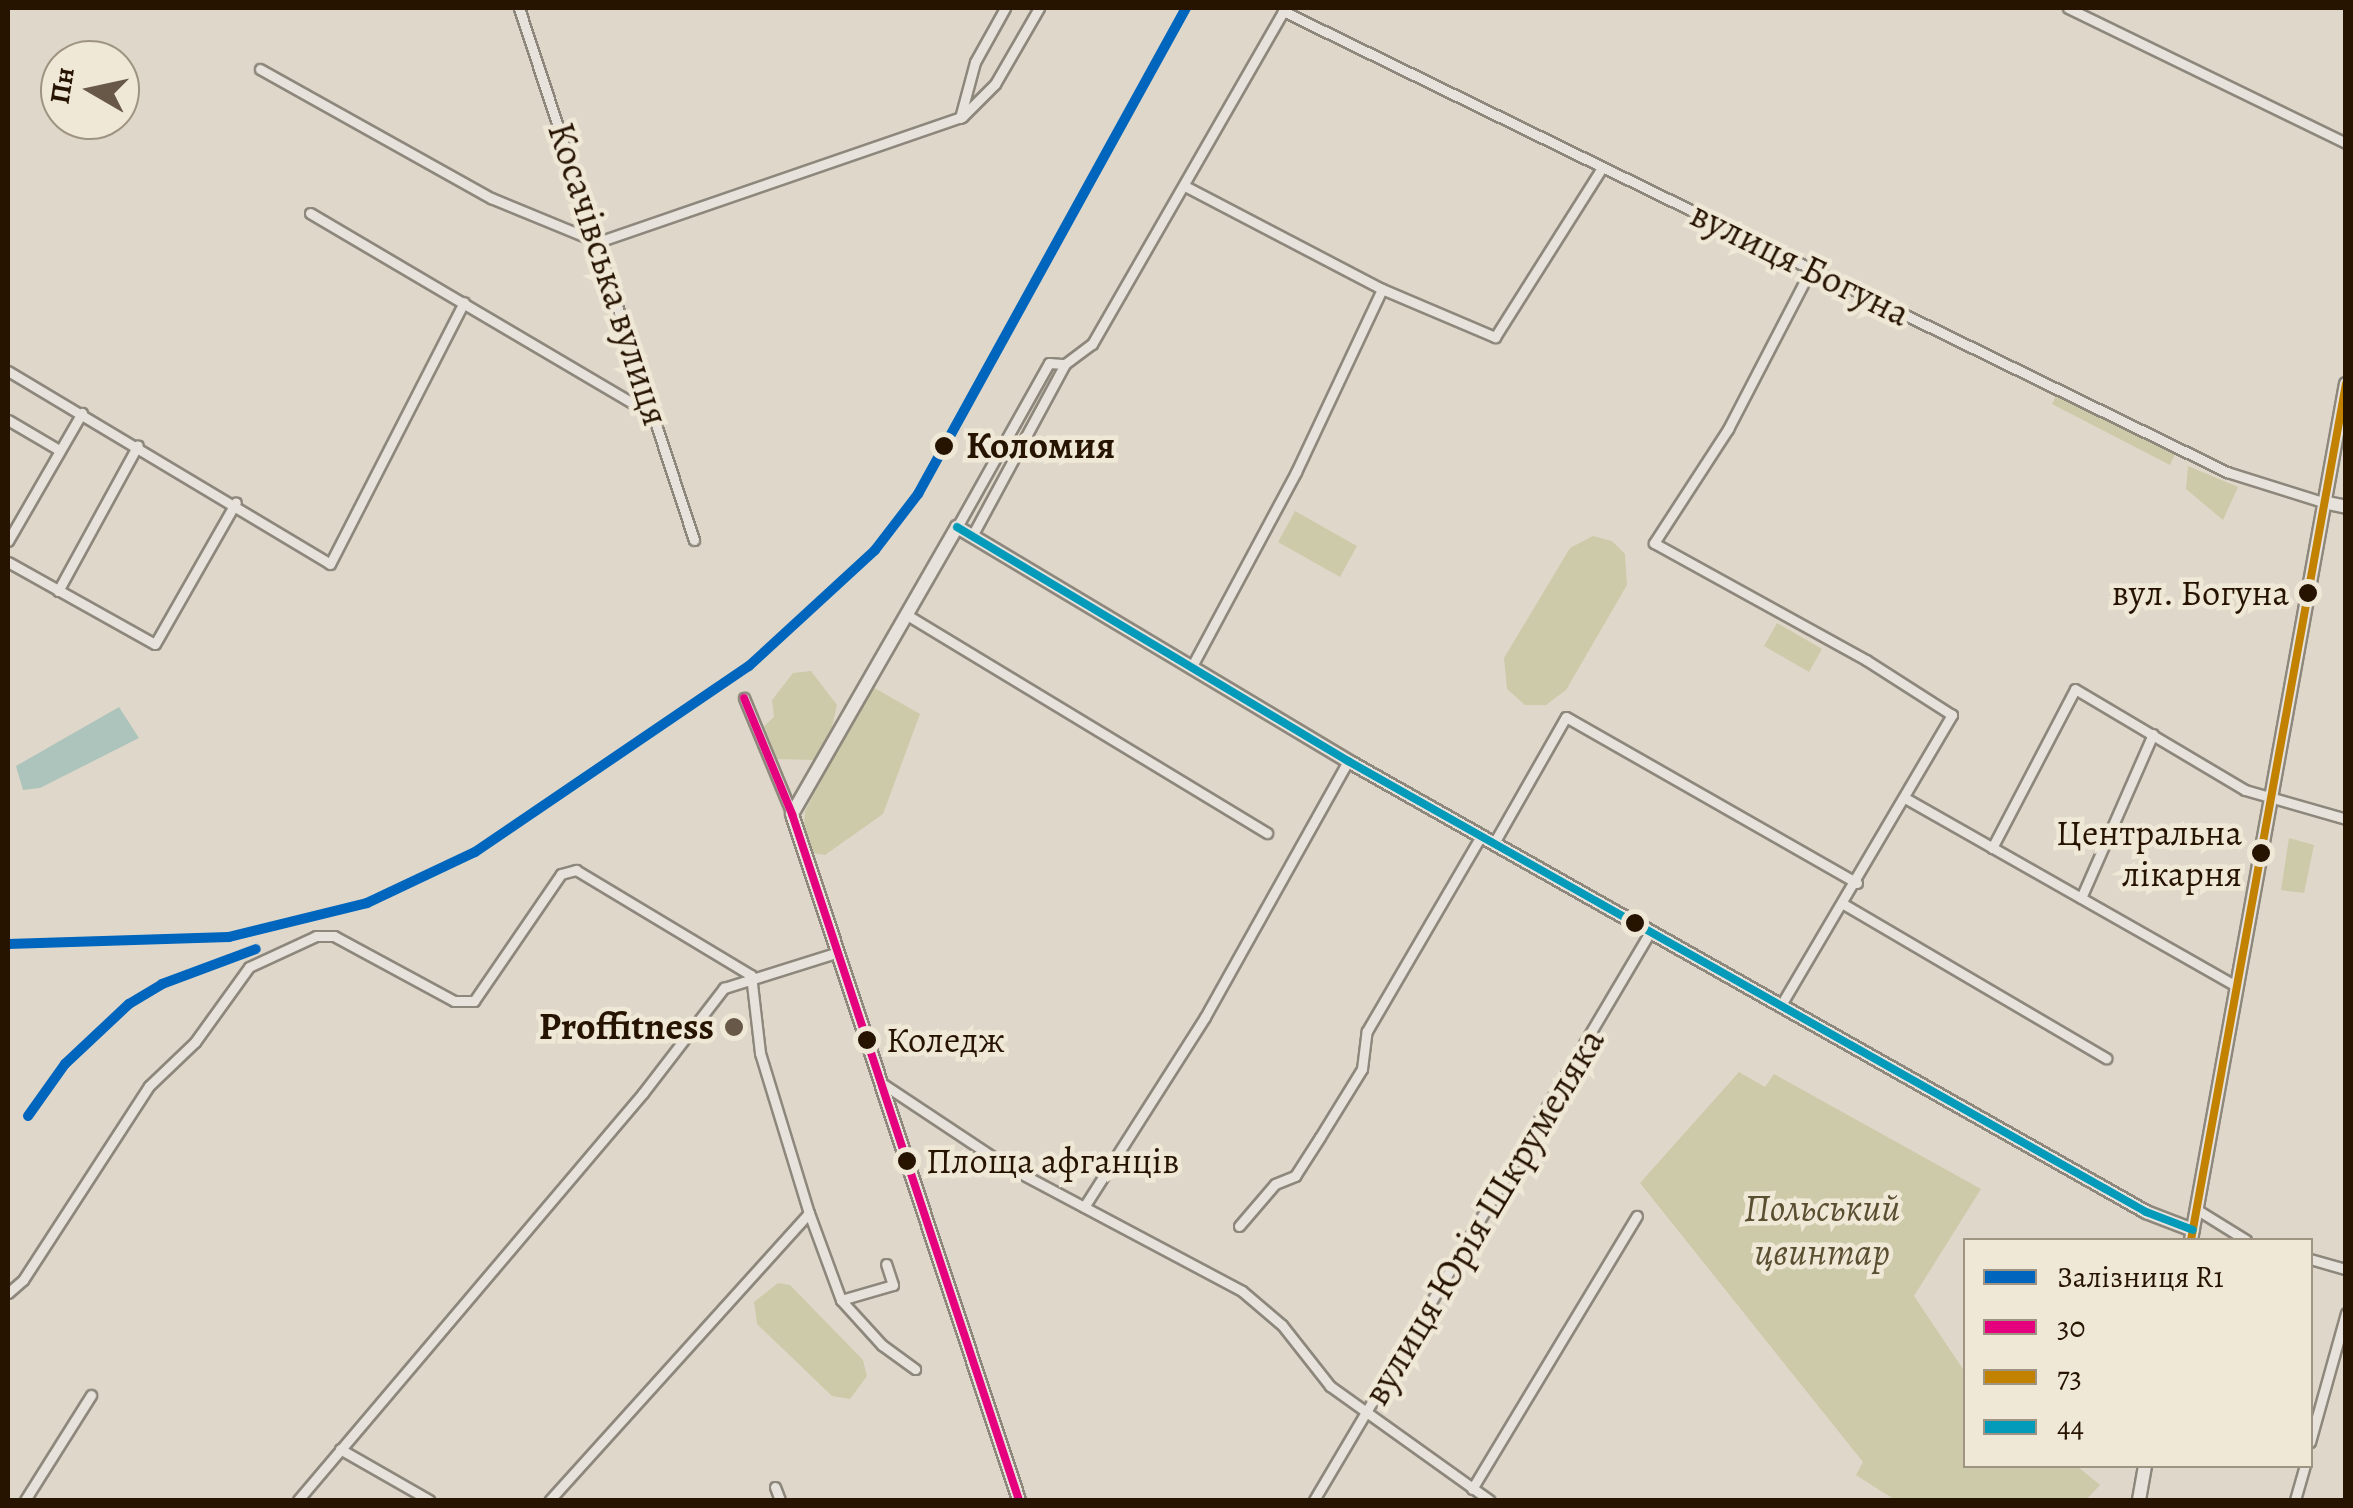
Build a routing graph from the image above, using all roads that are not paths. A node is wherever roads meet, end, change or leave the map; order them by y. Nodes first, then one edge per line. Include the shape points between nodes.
1 (519, 8) edge
2 (1005, 8) edge
3 (1039, 8) edge
4 (2068, 8) edge
5 (1284, 9) edge
6 (260, 69) dead end
7 (960, 118) junction
8 (2346, 144) edge
9 (1602, 168) junction
10 (1184, 186) junction
11 (310, 213) dead end
12 (598, 242) junction
13 (1811, 269) junction
14 (1382, 288) junction
15 (464, 302) junction
16 (1065, 364) junction
17 (8, 371) edge
18 (2346, 384) edge
19 (82, 413) junction
20 (654, 416) junction
21 (8, 420) edge
22 (138, 445) junction
23 (59, 450) junction
24 (236, 502) junction
25 (2323, 502) junction
26 (2346, 507) edge
27 (957, 527) junction
28 (972, 536) junction
29 (8, 540) edge
30 (694, 540) dead end
31 (8, 562) edge
32 (58, 591) junction
33 (907, 615) junction
34 (1191, 668) junction
35 (744, 698) dead end
36 (2152, 734) junction
37 (1348, 761) junction
38 (1905, 798) junction
39 (2268, 800) junction
40 (792, 814) junction
41 (2346, 820) edge
42 (1267, 833) dead end
43 (1487, 840) junction
44 (1992, 848) junction
45 (1857, 884) junction
46 (2081, 898) junction
47 (1846, 905) junction
48 (1650, 932) junction
49 (836, 953) junction
50 (751, 976) junction
51 (2236, 986) junction
52 (1781, 1006) junction
53 (2106, 1058) dead end
54 (881, 1082) junction
55 (914, 1106) junction
56 (893, 1123) junction
57 (1084, 1207) junction
58 (2196, 1208) junction
59 (810, 1212) junction
60 (1638, 1216) dead end
61 (1239, 1226) dead end
62 (2192, 1235) edge
63 (2240, 1238) edge
64 (2313, 1260) edge
65 (886, 1264) dead end
66 (2346, 1269) edge
67 (8, 1294) edge
68 (841, 1300) junction
69 (2346, 1313) edge
70 (915, 1368) dead end
71 (91, 1395) dead end
72 (1368, 1415) junction
73 (2313, 1431) edge
74 (340, 1449) junction
75 (2145, 1468) edge
76 (2304, 1468) edge
77 (775, 1487) dead end
78 (1472, 1489) junction
79 (24, 1500) edge
80 (298, 1500) edge
81 (429, 1500) edge
82 (550, 1500) edge
83 (780, 1500) edge
84 (1020, 1500) edge
85 (1314, 1500) edge
86 (1490, 1500) edge
87 (2138, 1500) edge
88 (2295, 1500) edge

1 - 12 street, Косачівська вулиця
2 - 7 street via 974,62
3 - 7 street via 992,89
4 - 8 street
5 - 9 street, вулиця Богуна
5 - 10 street
6 - 12 street via 491,198
7 - 12 street
9 - 13 street, вулиця Богуна
9 - 14 street via 1495,337
10 - 14 street
10 - 16 street via 1092,344
11 - 15 street
12 - 20 street, Косачівська вулиця
13 - 25 street, вулиця Богуна via 2227,472
13 - 38 street via 1728,429 1654,543 1952,715
14 - 34 street via 1296,472
15 - 20 street
15 - 24 street via 330,564
16 - 27 street via 1050,360
16 - 28 street
17 - 19 street
18 - 25 street
19 - 22 street
19 - 23 street
20 - 30 street, Косачівська вулиця
21 - 23 street
22 - 24 street
22 - 32 street
23 - 29 street
24 - 32 street via 155,644
25 - 26 street
25 - 39 street
27 - 28 street
27 - 33 street
28 - 34 street
31 - 32 street
33 - 40 street
33 - 42 street
34 - 37 street
35 - 40 street
36 - 39 street
36 - 44 street via 2075,689
36 - 46 street
37 - 43 street
37 - 57 street via 1196,1032
38 - 44 street
38 - 45 street
39 - 41 street
39 - 51 street
40 - 49 street
43 - 45 street via 1566,718
43 - 48 street
43 - 61 street via 1368,1030 1362,1066 1294,1176 1274,1184
44 - 46 street
45 - 47 street
46 - 51 street
47 - 52 street
47 - 53 street
48 - 52 street
48 - 72 street, вулиця Юрія Шкрумеляка
49 - 50 street
49 - 54 street
50 - 59 street via 767,1079
50 - 67 street via 576,870 561,874 474,1000 454,1001 334,936 316,936 250,967 194,1042 150,1086
50 - 74 street via 724,988 644,1094
51 - 58 street
52 - 62 street
54 - 55 street
54 - 56 street
55 - 56 street via 900,1107
55 - 57 street
56 - 84 street
57 - 72 street via 1254,1300 1330,1386
58 - 62 street
58 - 63 street
59 - 68 street
59 - 82 street
60 - 78 street
64 - 66 street
65 - 68 street via 892,1285
68 - 70 street via 882,1345
69 - 73 street
71 - 79 street
72 - 78 street
72 - 85 street, вулиця Юрія Шкрумеляка
74 - 80 street
74 - 81 street
75 - 87 street
76 - 88 street
77 - 83 street
78 - 86 street

